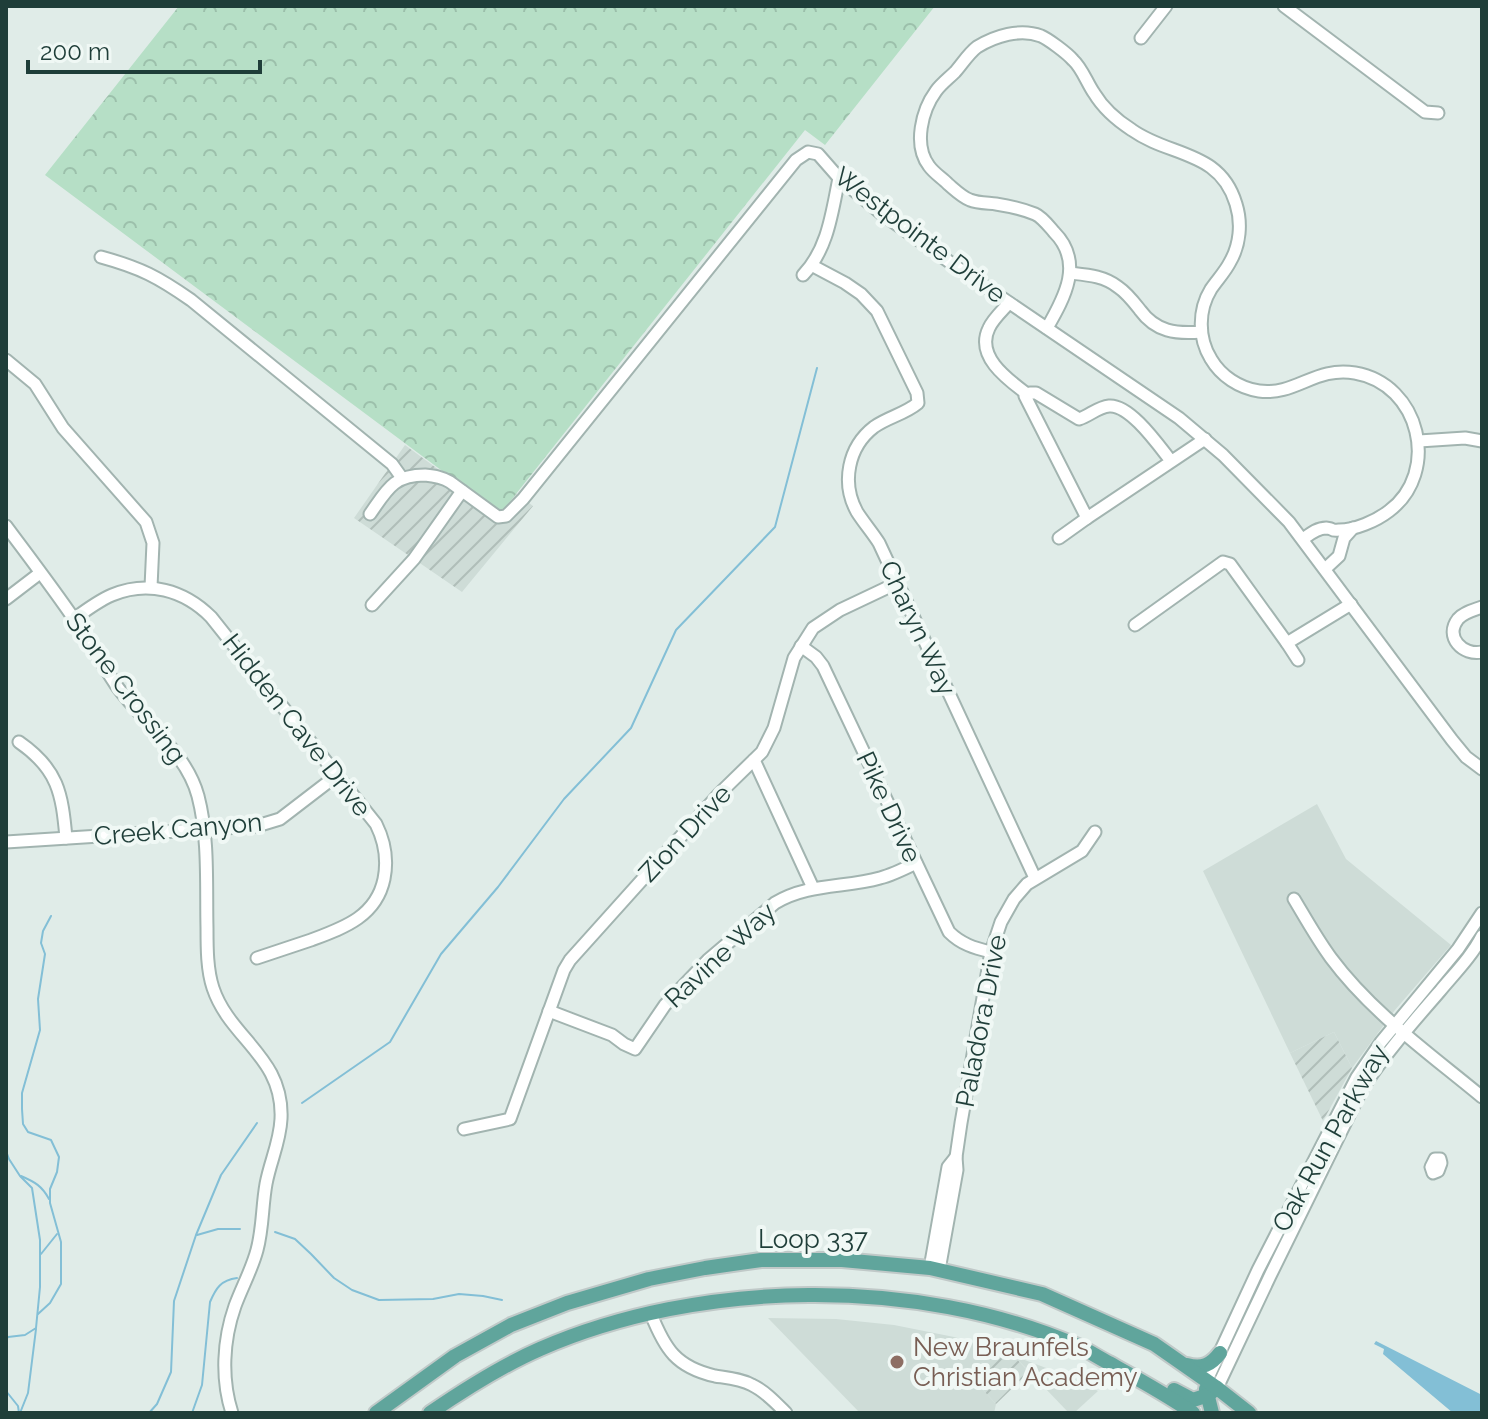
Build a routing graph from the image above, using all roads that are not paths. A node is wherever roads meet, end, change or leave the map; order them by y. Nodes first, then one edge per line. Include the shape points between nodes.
1 (1166, 6) edge
2 (1284, 6) edge
3 (1141, 38) dead end
4 (1438, 113) dead end
5 (839, 178) junction
6 (101, 257) dead end
7 (813, 266) junction
8 (1070, 273) junction
9 (803, 275) dead end
10 (1009, 303) junction
11 (1047, 328) junction
12 (1201, 332) junction
13 (6, 360) edge
14 (1027, 394) junction
15 (1205, 439) junction
16 (1419, 441) junction
17 (1482, 441) edge
18 (1171, 461) junction
19 (402, 478) junction
20 (462, 491) junction
21 (370, 514) dead end
22 (1087, 518) junction
23 (6, 526) edge
24 (1354, 527) junction
25 (1333, 530) junction
26 (1059, 538) dead end
27 (1303, 539) junction
28 (1342, 542) junction
29 (1325, 569) junction
30 (40, 573) junction
31 (897, 583) junction
32 (151, 587) junction
33 (6, 599) edge
34 (1351, 604) junction
35 (372, 605) dead end
36 (1482, 607) edge
37 (74, 619) junction
38 (1135, 625) dead end
39 (1287, 643) junction
40 (801, 646) junction
41 (1482, 652) edge
42 (1298, 660) dead end
43 (19, 742) dead end
44 (754, 760) junction
45 (1482, 769) edge
46 (336, 776) junction
47 (205, 829) junction
48 (1095, 832) dead end
49 (66, 838) junction
50 (6, 842) edge
51 (916, 863) junction
52 (1035, 878) junction
53 (813, 888) junction
54 (1294, 899) dead end
55 (1482, 913) edge
56 (1482, 936) edge
57 (991, 952) junction
58 (257, 958) dead end
59 (549, 1011) junction
60 (1395, 1026) junction
61 (1405, 1034) junction
62 (1482, 1097) edge
63 (464, 1129) dead end
64 (935, 1269) junction
65 (869, 1297) junction
66 (651, 1314) junction
67 (1220, 1353) junction
68 (1183, 1364) junction
69 (1210, 1388) junction
70 (232, 1413) edge
71 (376, 1413) edge
72 (430, 1413) edge
73 (786, 1413) edge
74 (1193, 1413) edge
75 (1212, 1413) edge
76 (1249, 1413) edge

1 - 3 street
2 - 4 street via 1425,112
5 - 7 street via 830,227
5 - 10 street, Westpointe Drive
5 - 20 street, Westpointe Drive via 815,152 800,156 506,516 498,517
6 - 19 street via 136,267 191,300 392,464
7 - 9 street
7 - 31 street, Charyn Way via 861,294 877,311 917,393 918,403 911,409 870,431 856,447 849,467 852,501
8 - 11 street
8 - 12 street via 1112,282 1162,330
8 - 12 street via 1063,241 1038,215 970,201 927,163 921,145 921,124 936,92 975,48 1002,35 1042,36 1074,61 1096,97 1131,130 1200,159 1227,184 1237,207 1239,235 1231,261 1204,304
10 - 11 street, Westpointe Drive
10 - 14 street via 984,342 993,364
11 - 15 street, Westpointe Drive
12 - 16 street via 1217,367 1251,389 1285,390 1341,371 1372,378 1406,405
13 - 32 street via 35,384 63,428 146,522 153,543
14 - 18 street via 1036,393 1079,419 1116,407 1146,428
14 - 22 street
15 - 18 street
15 - 27 street, Westpointe Drive
16 - 17 street
16 - 24 street via 1416,470 1404,496 1380,517
18 - 22 street
19 - 20 street, Westpointe Drive via 439,477
19 - 21 street via 390,485
20 - 35 street via 414,559
22 - 26 street
23 - 30 street, Stone Crossing
24 - 25 street
24 - 28 street
25 - 27 street via 1319,529
25 - 28 street
27 - 29 street, Westpointe Drive
28 - 29 street via 1339,556
29 - 34 street, Westpointe Drive
30 - 33 street
30 - 37 street, Stone Crossing
31 - 40 street, Zion Drive via 819,623
31 - 52 street, Charyn Way
32 - 37 street, Hidden Cave Drive via 114,594
32 - 46 street, Hidden Cave Drive via 190,599 211,617
34 - 39 street
34 - 45 street, Westpointe Drive via 1452,740
36 - 41 street via 1459,617 1454,633 1465,651
37 - 47 street, Stone Crossing via 118,687 178,755 194,784
38 - 39 street via 1223,562 1230,564
39 - 42 street
40 - 44 street, Zion Drive via 774,728
40 - 51 street, Pike Drive via 823,666
43 - 49 street via 37,755 55,781
44 - 53 street
44 - 59 street, Zion Drive via 570,960
46 - 47 street, Creek Canyon via 270,823
46 - 58 street, Hidden Cave Drive via 381,835 386,853 382,887 368,911 345,927
47 - 49 street, Creek Canyon
47 - 70 street, Stone Crossing via 213,988 273,1076 282,1118 257,1251 230,1329 224,1380
48 - 52 street, Paladora Drive via 1082,851
49 - 50 street, Creek Canyon
51 - 53 street, Ravine Way via 882,878
51 - 57 street, Pike Drive via 949,932 969,947
52 - 57 street, Paladora Drive via 1006,911
53 - 59 street, Ravine Way via 775,903 708,960 665,1005 635,1049
54 - 60 street via 1330,957
55 - 60 street, Oak Run Parkway
56 - 61 street, Oak Run Parkway
57 - 64 street, Paladora Drive via 957,1170
59 - 63 street, Zion Drive via 510,1119
60 - 61 street
60 - 67 street, Oak Run Parkway via 1351,1089
61 - 62 street
61 - 69 street, Oak Run Parkway via 1362,1089
64 - 68 main road, Loop 337 via 1042,1294 1154,1344
64 - 71 main road, Loop 337 via 842,1260 761,1260 649,1279 511,1325 455,1356
65 - 66 main road via 795,1295
65 - 69 main road via 914,1294 1016,1316 1086,1342 1187,1398 1193,1400
65 - 74 main road via 965,1310 1041,1332 1079,1347
66 - 72 main road via 538,1350
66 - 73 street via 669,1351 683,1363 748,1383
67 - 68 main road via 1204,1366
67 - 69 street, Oak Run Parkway
68 - 69 main road, Loop 337
69 - 75 main road
69 - 76 main road, Loop 337

